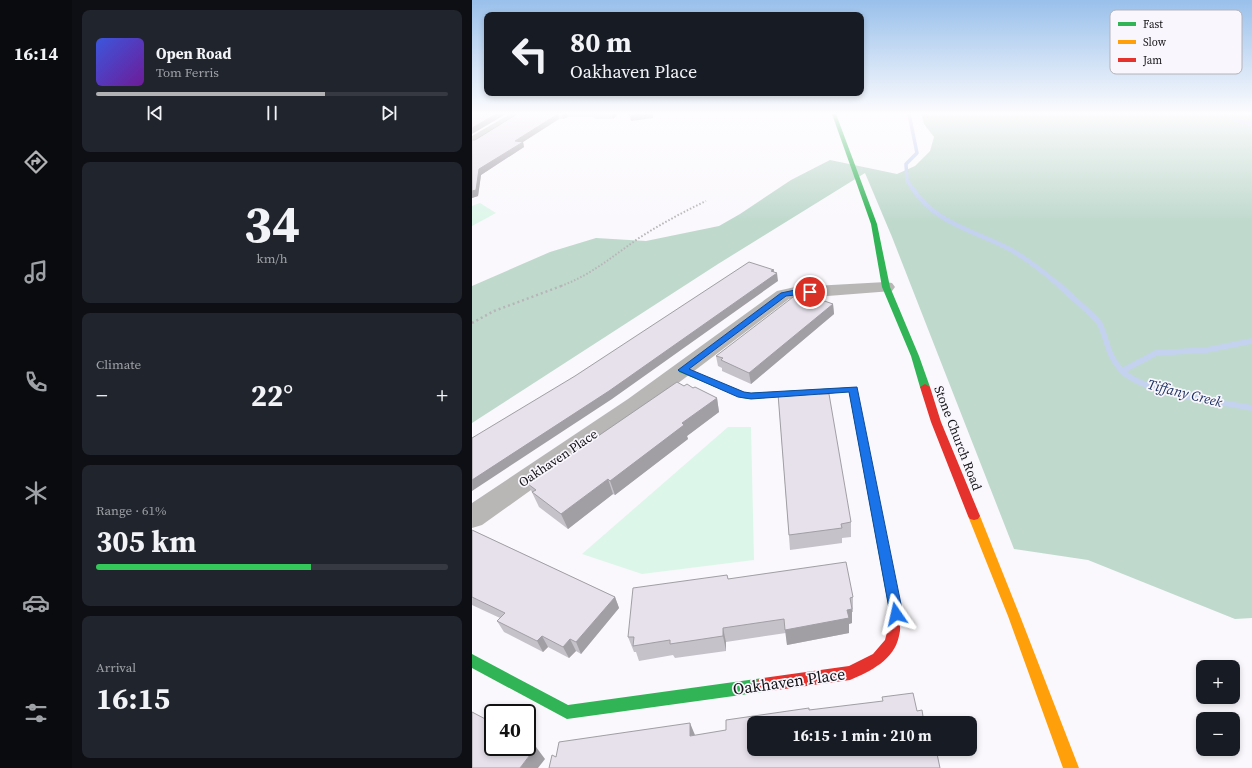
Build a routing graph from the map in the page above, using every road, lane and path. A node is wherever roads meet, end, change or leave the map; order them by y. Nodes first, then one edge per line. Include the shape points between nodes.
1 (847, 150) edge
2 (706, 201) dead end
3 (886, 287) junction
4 (472, 323) edge
5 (682, 370) junction
6 (472, 517) edge
7 (472, 661) edge
8 (1071, 768) edge

1 - 3 main road, Stone Church Road via 874,224
2 - 4 path via 640,238 580,279 494,311
3 - 5 street, Oakhaven Place via 795,292 784,295
3 - 8 main road, Stone Church Road via 915,356 939,429 1014,616
5 - 6 street, Oakhaven Place
5 - 7 main road, Oakhaven Place via 742,395 751,396 853,389 896,614 891,643 878,659 850,673 567,712

